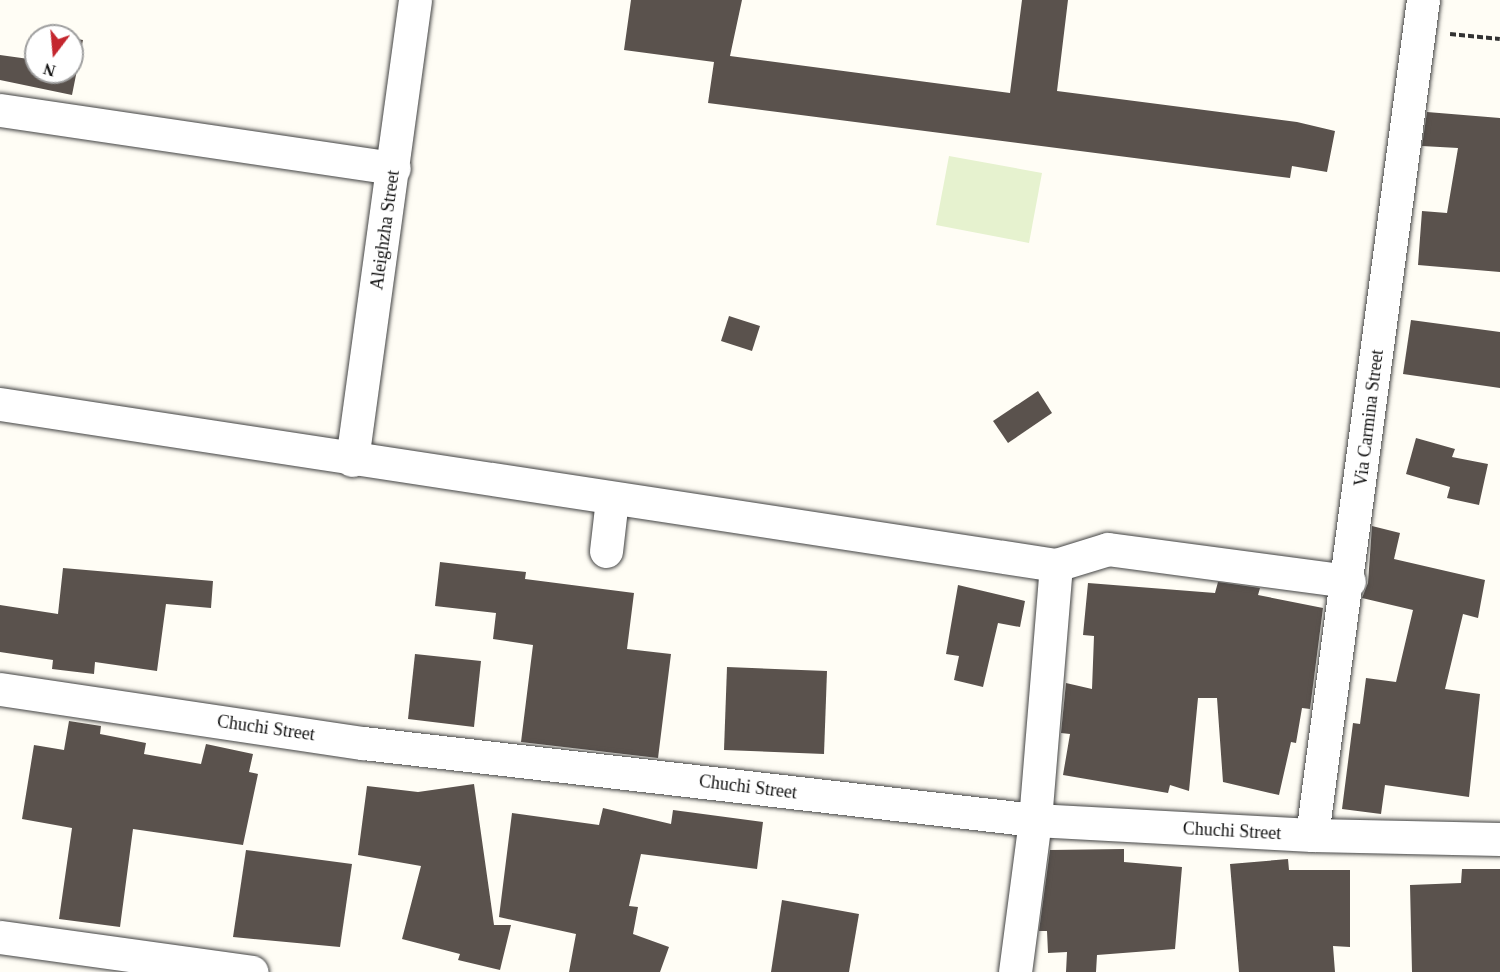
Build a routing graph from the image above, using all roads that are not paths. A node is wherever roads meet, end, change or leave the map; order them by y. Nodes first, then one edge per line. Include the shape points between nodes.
1 (415, 0) edge
2 (1421, 16) edge
3 (0, 110) edge
4 (394, 168) junction
5 (0, 404) edge
6 (352, 460) junction
7 (612, 499) junction
8 (606, 551) dead end
9 (1056, 565) junction
10 (1348, 580) junction
11 (0, 689) edge
12 (1035, 820) junction
13 (1312, 835) junction
14 (1500, 839) edge
15 (0, 937) edge
16 (252, 972) edge
17 (1015, 972) edge

1 - 4 street, Aleighzha Street
2 - 10 street, Via Carmina Street
3 - 4 street
4 - 6 street, Aleighzha Street
5 - 6 street
6 - 7 street
7 - 8 street
7 - 9 street
9 - 10 street via 1108,549
9 - 12 street
10 - 13 street, Via Carmina Street
11 - 12 street, Chuchi Street via 363,743
12 - 13 street, Chuchi Street
12 - 17 street
13 - 14 street, Chuchi Street
15 - 16 street

